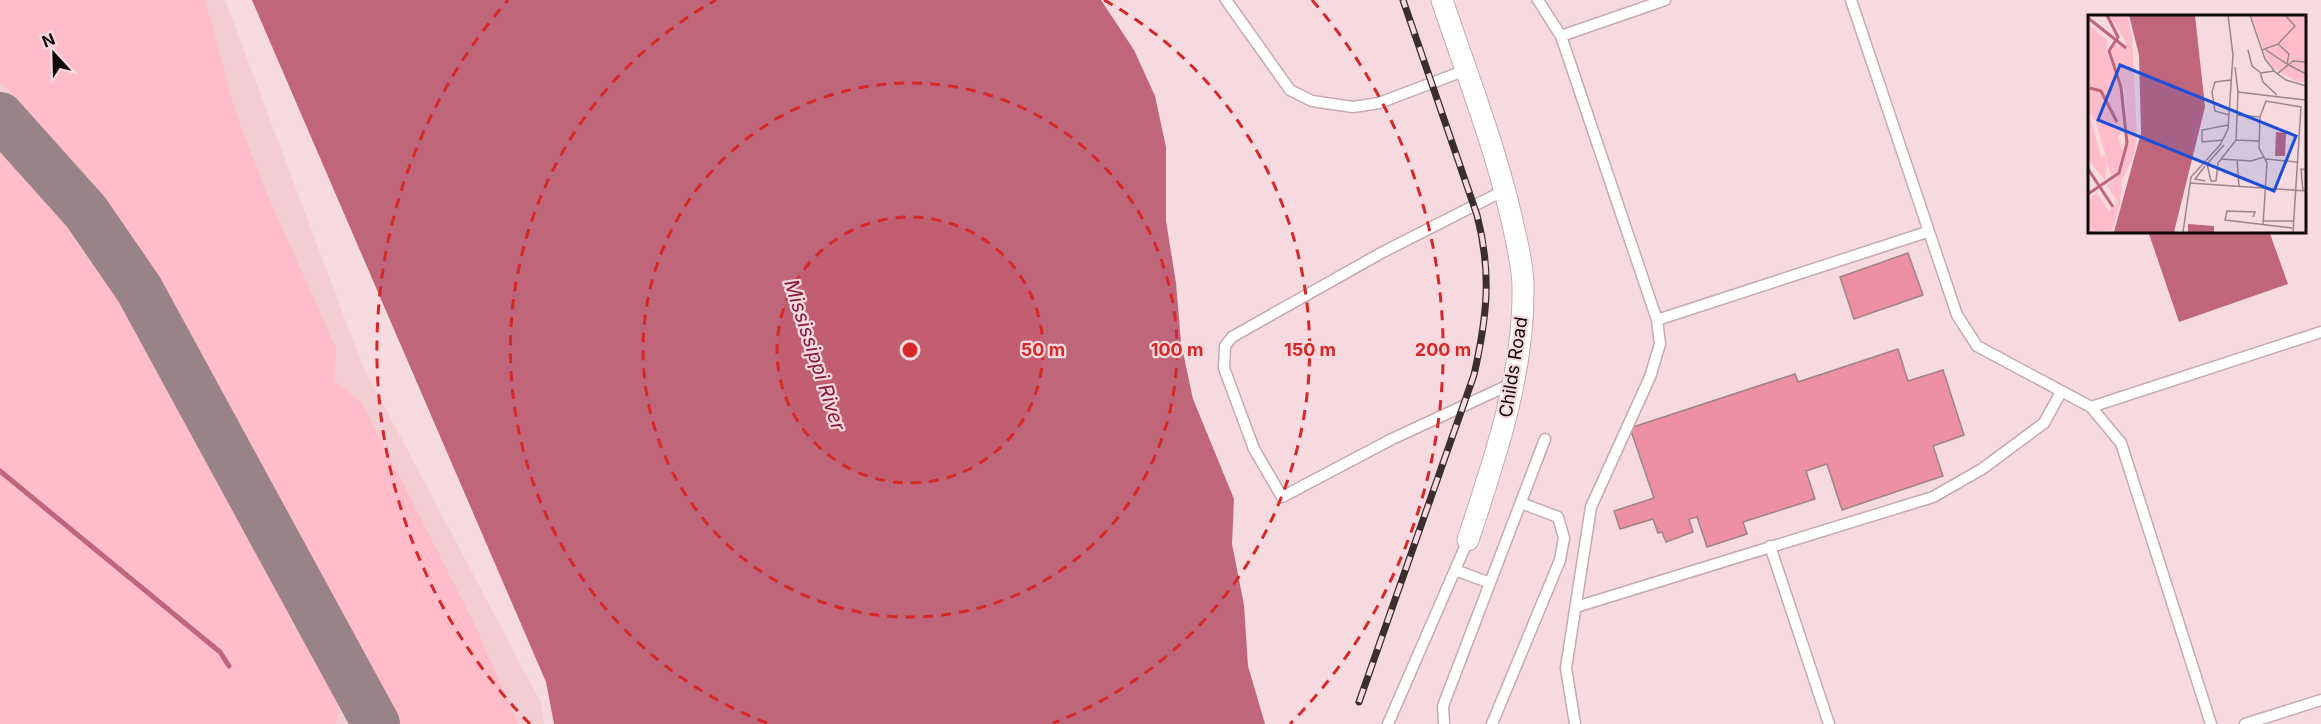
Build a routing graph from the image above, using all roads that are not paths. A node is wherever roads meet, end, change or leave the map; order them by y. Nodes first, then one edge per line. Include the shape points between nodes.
1 (1226, 0) edge
2 (1442, 0) edge
3 (1539, 0) edge
4 (1665, 0) edge
5 (1851, 0) edge
6 (1561, 36) junction
7 (1466, 70) junction
8 (1505, 190) junction
9 (1927, 232) junction
10 (1658, 320) junction
11 (2321, 332) edge
12 (1514, 382) junction
13 (2061, 392) junction
14 (2091, 407) junction
15 (1545, 439) dead end
16 (1521, 503) junction
17 (1468, 540) joint
18 (1770, 546) junction
19 (1455, 570) junction
20 (1490, 583) junction
21 (1576, 607) junction
22 (2321, 700) edge
23 (1388, 724) edge
24 (1444, 724) edge
25 (1492, 724) edge
26 (1575, 724) edge
27 (1829, 724) edge
28 (2211, 724) edge
29 (2245, 724) edge

1 - 7 lane via 1290,90 1312,101 1353,107 1379,103
2 - 7 street, Childs Road
3 - 6 lane
4 - 6 lane
5 - 9 lane
6 - 10 lane
7 - 8 street, Childs Road
8 - 12 street, Childs Road via 1523,286
8 - 12 lane via 1383,252 1232,337 1225,346 1224,368 1254,449 1282,497 1392,439
9 - 10 lane
9 - 13 lane via 1956,315 1977,346
10 - 21 lane via 1660,344 1650,377 1591,507
11 - 14 lane
12 - 17 street, Childs Road
13 - 14 lane
13 - 18 lane via 2044,423 1982,470 1933,497
14 - 28 lane via 2121,443
15 - 16 lane
16 - 20 lane
16 - 25 lane via 1558,517 1564,538 1560,560
17 - 19 lane, Childs Road
18 - 21 lane
18 - 27 lane
19 - 20 lane
19 - 23 lane, Childs Road
20 - 24 lane via 1443,706
21 - 26 lane via 1566,668
22 - 29 lane

